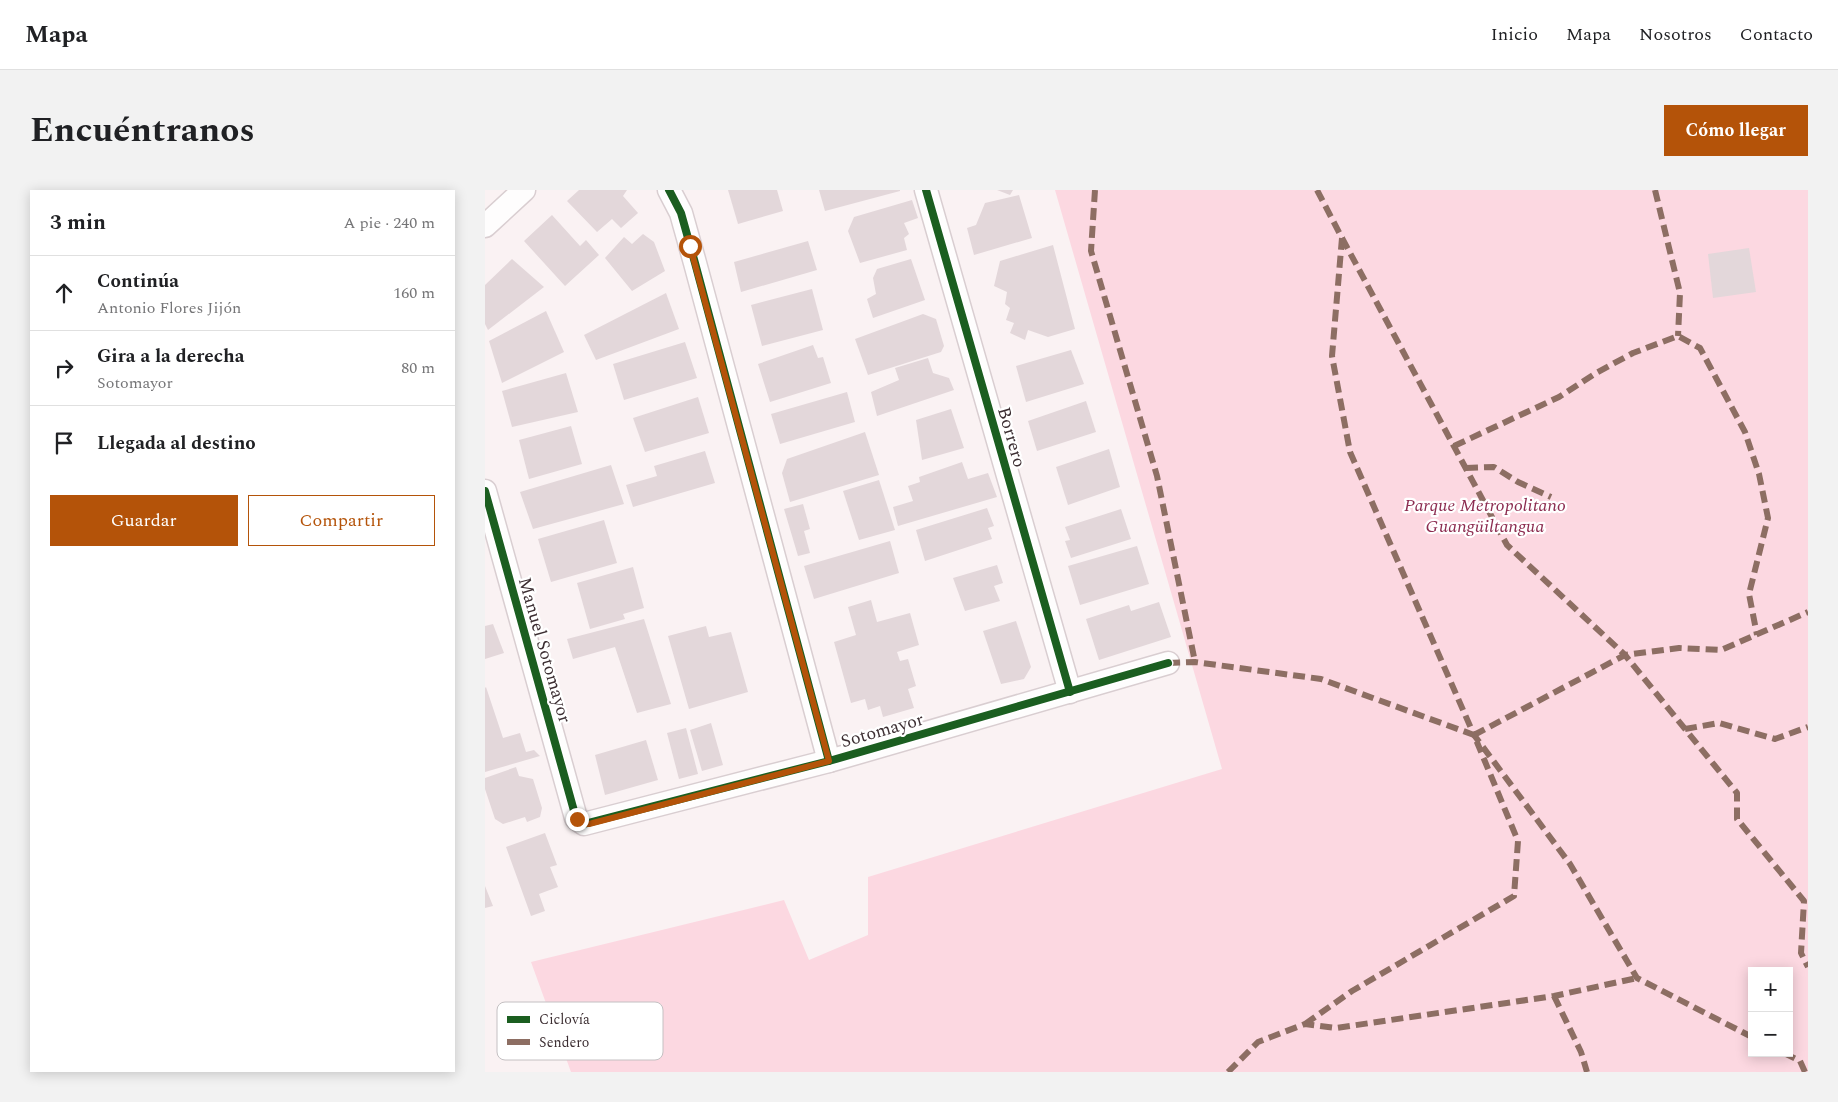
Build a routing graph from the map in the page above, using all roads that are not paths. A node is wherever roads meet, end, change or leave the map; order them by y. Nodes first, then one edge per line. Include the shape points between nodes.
1 (524, 190) edge
2 (669, 190) edge
3 (926, 190) edge
4 (485, 226) edge
5 (485, 491) edge
6 (1168, 663) dead end
7 (1070, 692) junction
8 (829, 761) junction
9 (576, 818) joint

1 - 4 street
2 - 8 street via 681,213
3 - 7 street, Borrero
5 - 9 street, Manuel Sotomayor
6 - 7 street, Sotomayor
7 - 8 street, Sotomayor
8 - 9 street, Sotomayor via 589,824

